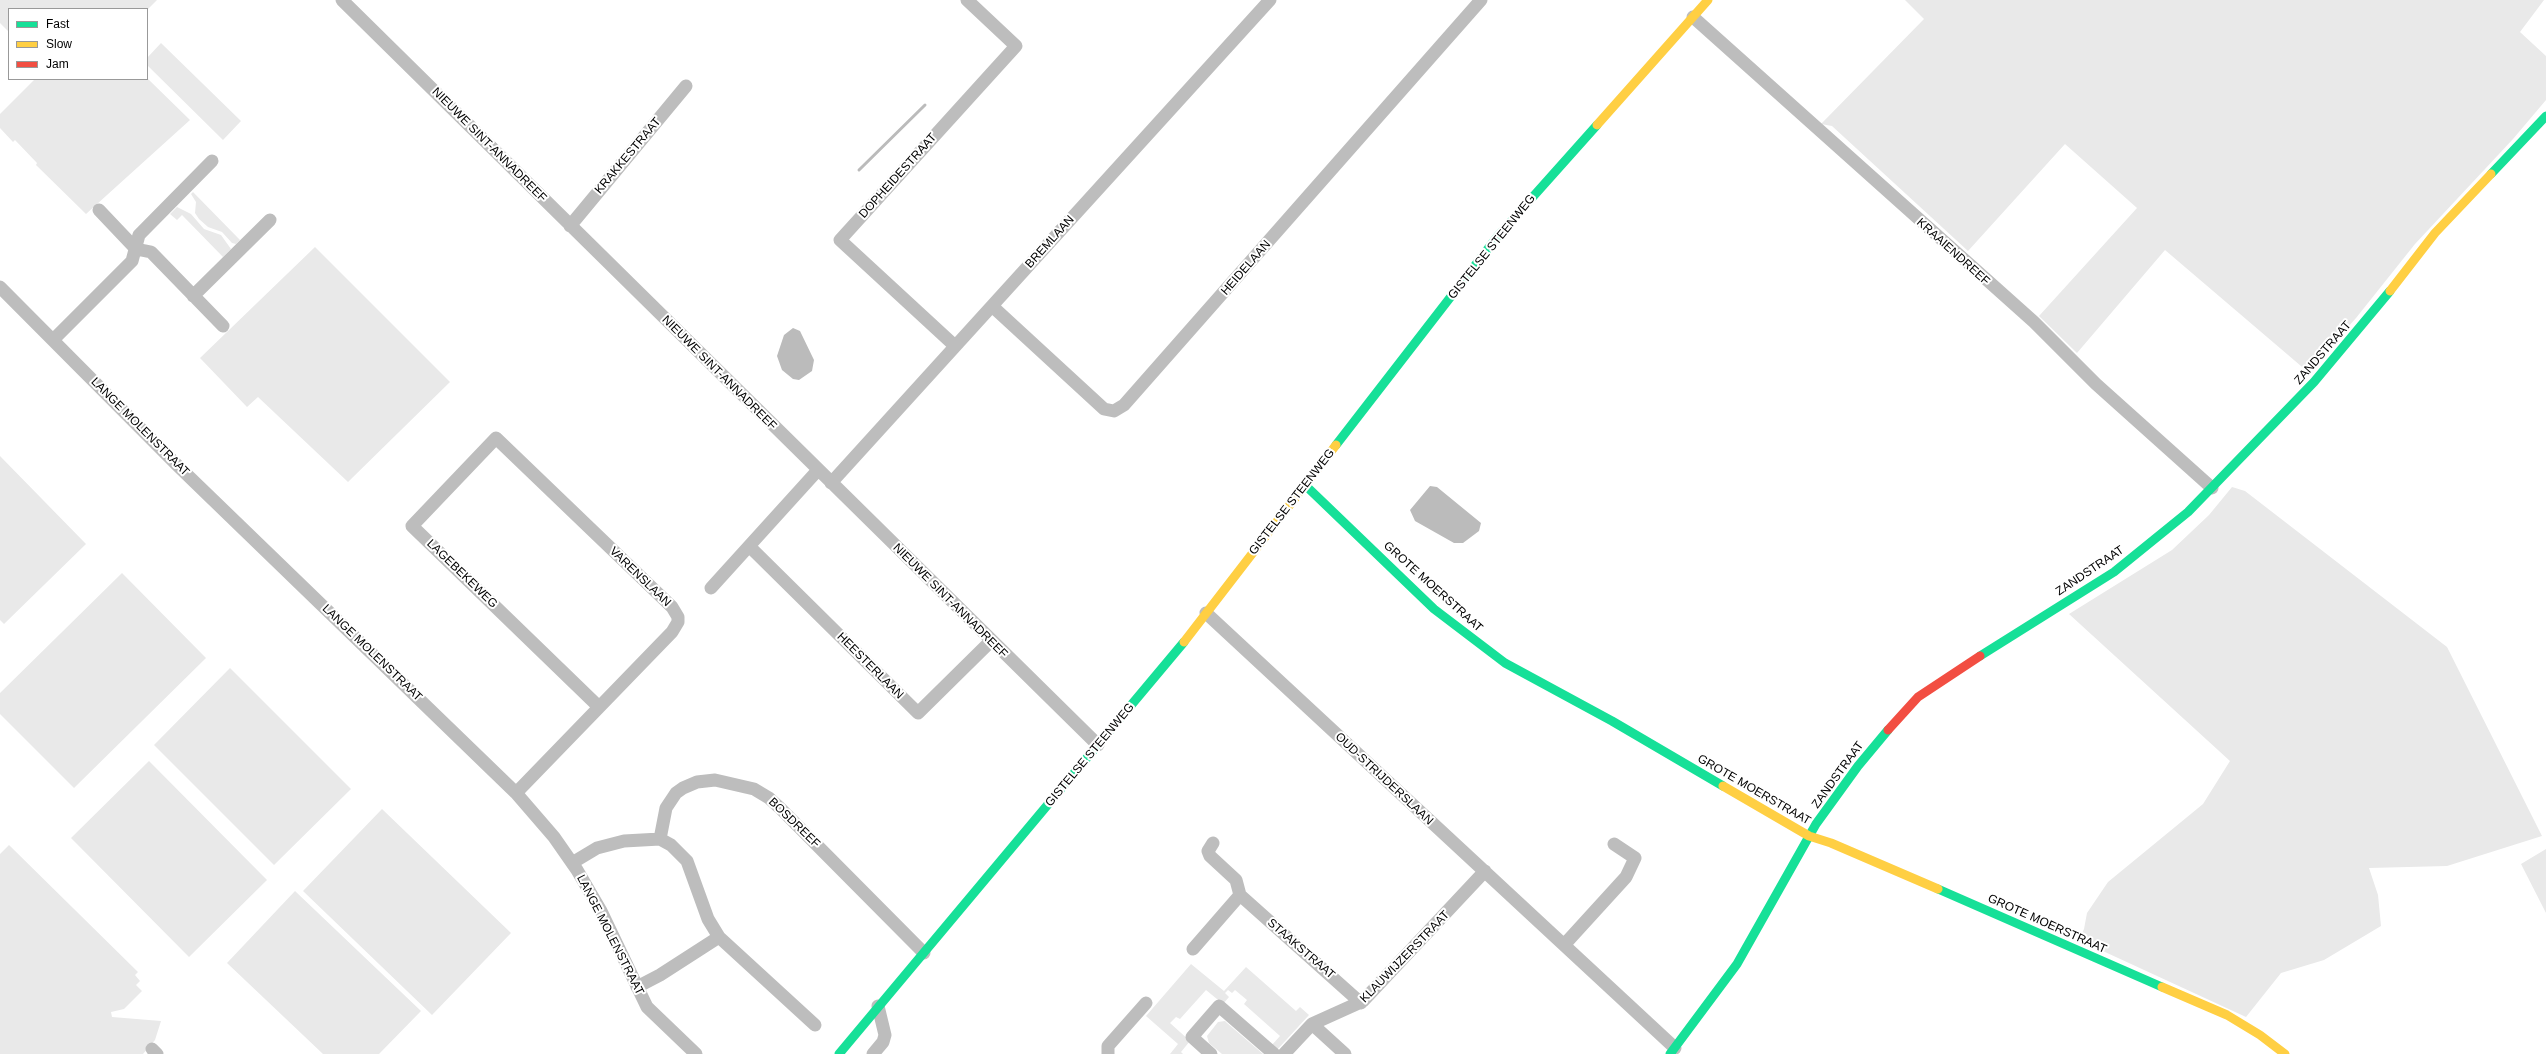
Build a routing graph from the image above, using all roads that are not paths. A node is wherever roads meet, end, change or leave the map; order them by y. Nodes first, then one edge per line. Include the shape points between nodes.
1 (342, 0) edge
2 (967, 0) edge
3 (1270, 0) edge
4 (1481, 0) edge
5 (1708, 0) edge
6 (1692, 17) junction
7 (686, 86) dead end
8 (2546, 116) edge
9 (212, 160) dead end
10 (99, 210) dead end
11 (270, 220) dead end
12 (570, 226) junction
13 (136, 249) junction
14 (0, 287) edge
15 (193, 296) junction
16 (992, 306) junction
17 (223, 326) dead end
18 (53, 340) junction
19 (955, 346) junction
20 (496, 438) joint
21 (818, 470) junction
22 (830, 483) junction
23 (1305, 486) junction
24 (2212, 488) junction
25 (750, 547) junction
26 (712, 588) dead end
27 (1206, 613) junction
28 (991, 641) junction
29 (599, 707) junction
30 (1098, 745) junction
31 (516, 793) junction
32 (1809, 836) junction
33 (660, 839) junction
34 (1213, 843) dead end
35 (1614, 844) dead end
36 (572, 863) junction
37 (1484, 871) junction
38 (1240, 895) junction
39 (719, 937) junction
40 (1564, 945) junction
41 (1193, 949) dead end
42 (924, 953) junction
43 (637, 987) junction
44 (1146, 1003) dead end
45 (1361, 1003) junction
46 (878, 1006) junction
47 (1312, 1024) junction
48 (815, 1025) dead end
49 (1673, 1051) edge
50 (696, 1054) edge
51 (838, 1054) edge
52 (873, 1054) edge
53 (1108, 1054) edge
54 (1211, 1054) edge
55 (1274, 1054) edge
56 (1284, 1054) edge
57 (1345, 1054) edge
58 (2285, 1054) edge

1 - 12 street, NIEUWE SINT-ANNADREEF
2 - 19 street, DOPHEIDESTRAAT via 1016,46 840,240
3 - 16 street, BREMLAAN
4 - 16 street, HEIDELAAN via 1124,405 1114,411 1104,409
5 - 6 street, GISTELSE STEENWEG
6 - 23 street, GISTELSE STEENWEG via 1497,237
6 - 24 street, KRAAIENDREEF via 2034,322 2096,384
7 - 12 street, KRAKKESTRAAT
8 - 24 street, ZANDSTRAAT via 2435,233 2327,367
9 - 13 street via 138,235
10 - 13 street
11 - 15 street
12 - 21 street, NIEUWE SINT-ANNADREEF
13 - 15 street via 151,252
13 - 18 street via 132,261
14 - 18 street, LANGE MOLENSTRAAT
15 - 17 street
16 - 19 street, BREMLAAN
18 - 31 street, LANGE MOLENSTRAAT via 178,466
19 - 22 street, BREMLAAN
20 - 29 street, VARENSLAAN via 672,608 678,617 672,632
20 - 29 street, LAGEBEKEWEG via 412,526
21 - 22 street, NIEUWE SINT-ANNADREEF
21 - 25 street
22 - 28 street, NIEUWE SINT-ANNADREEF
23 - 27 street, GISTELSE STEENWEG
23 - 32 street, GROTE MOERSTRAAT via 1420,596 1490,653 1612,720
24 - 32 street, ZANDSTRAAT via 2169,528 2114,572 1946,677 1918,698 1876,744
25 - 26 street
25 - 28 street, HEESTERLAAN via 918,713
27 - 30 street, GISTELSE STEENWEG
27 - 37 street, OUD-STRIJDERSLAAN
28 - 30 street, NIEUWE SINT-ANNADREEF
29 - 31 street, VARENSLAAN
30 - 42 street, GISTELSE STEENWEG
31 - 36 street, LANGE MOLENSTRAAT via 554,837
32 - 49 street, ZANDSTRAAT via 1737,964
32 - 58 street, GROTE MOERSTRAAT via 1831,843 2227,1015
33 - 36 street via 640,839 608,845 593,850
33 - 39 street via 677,849 687,861 708,919
33 - 42 street, BOSDREEF via 666,808 676,793 683,788 697,782 715,780 754,789 781,809
34 - 38 street, STAAKSTRAAT via 1208,851 1210,856 1236,880
35 - 40 street via 1635,858 1626,878
36 - 43 street, LANGE MOLENSTRAAT via 600,911
37 - 40 street, OUD-STRIJDERSLAAN
37 - 45 street, KLAUWIJZERSTRAAT
38 - 41 street
38 - 45 street, STAAKSTRAAT
39 - 43 street
39 - 48 street
40 - 49 street, OUD-STRIJDERSLAAN
42 - 46 street, GISTELSE STEENWEG
43 - 50 street, LANGE MOLENSTRAAT via 650,1010
44 - 53 street via 1108,1046
45 - 47 street, KLAUWIJZERSTRAAT
46 - 51 street, GISTELSE STEENWEG
46 - 52 street via 885,1035 883,1042
47 - 56 street, KLAUWIJZERSTRAAT
47 - 57 street
54 - 55 street via 1192,1037 1219,1006

